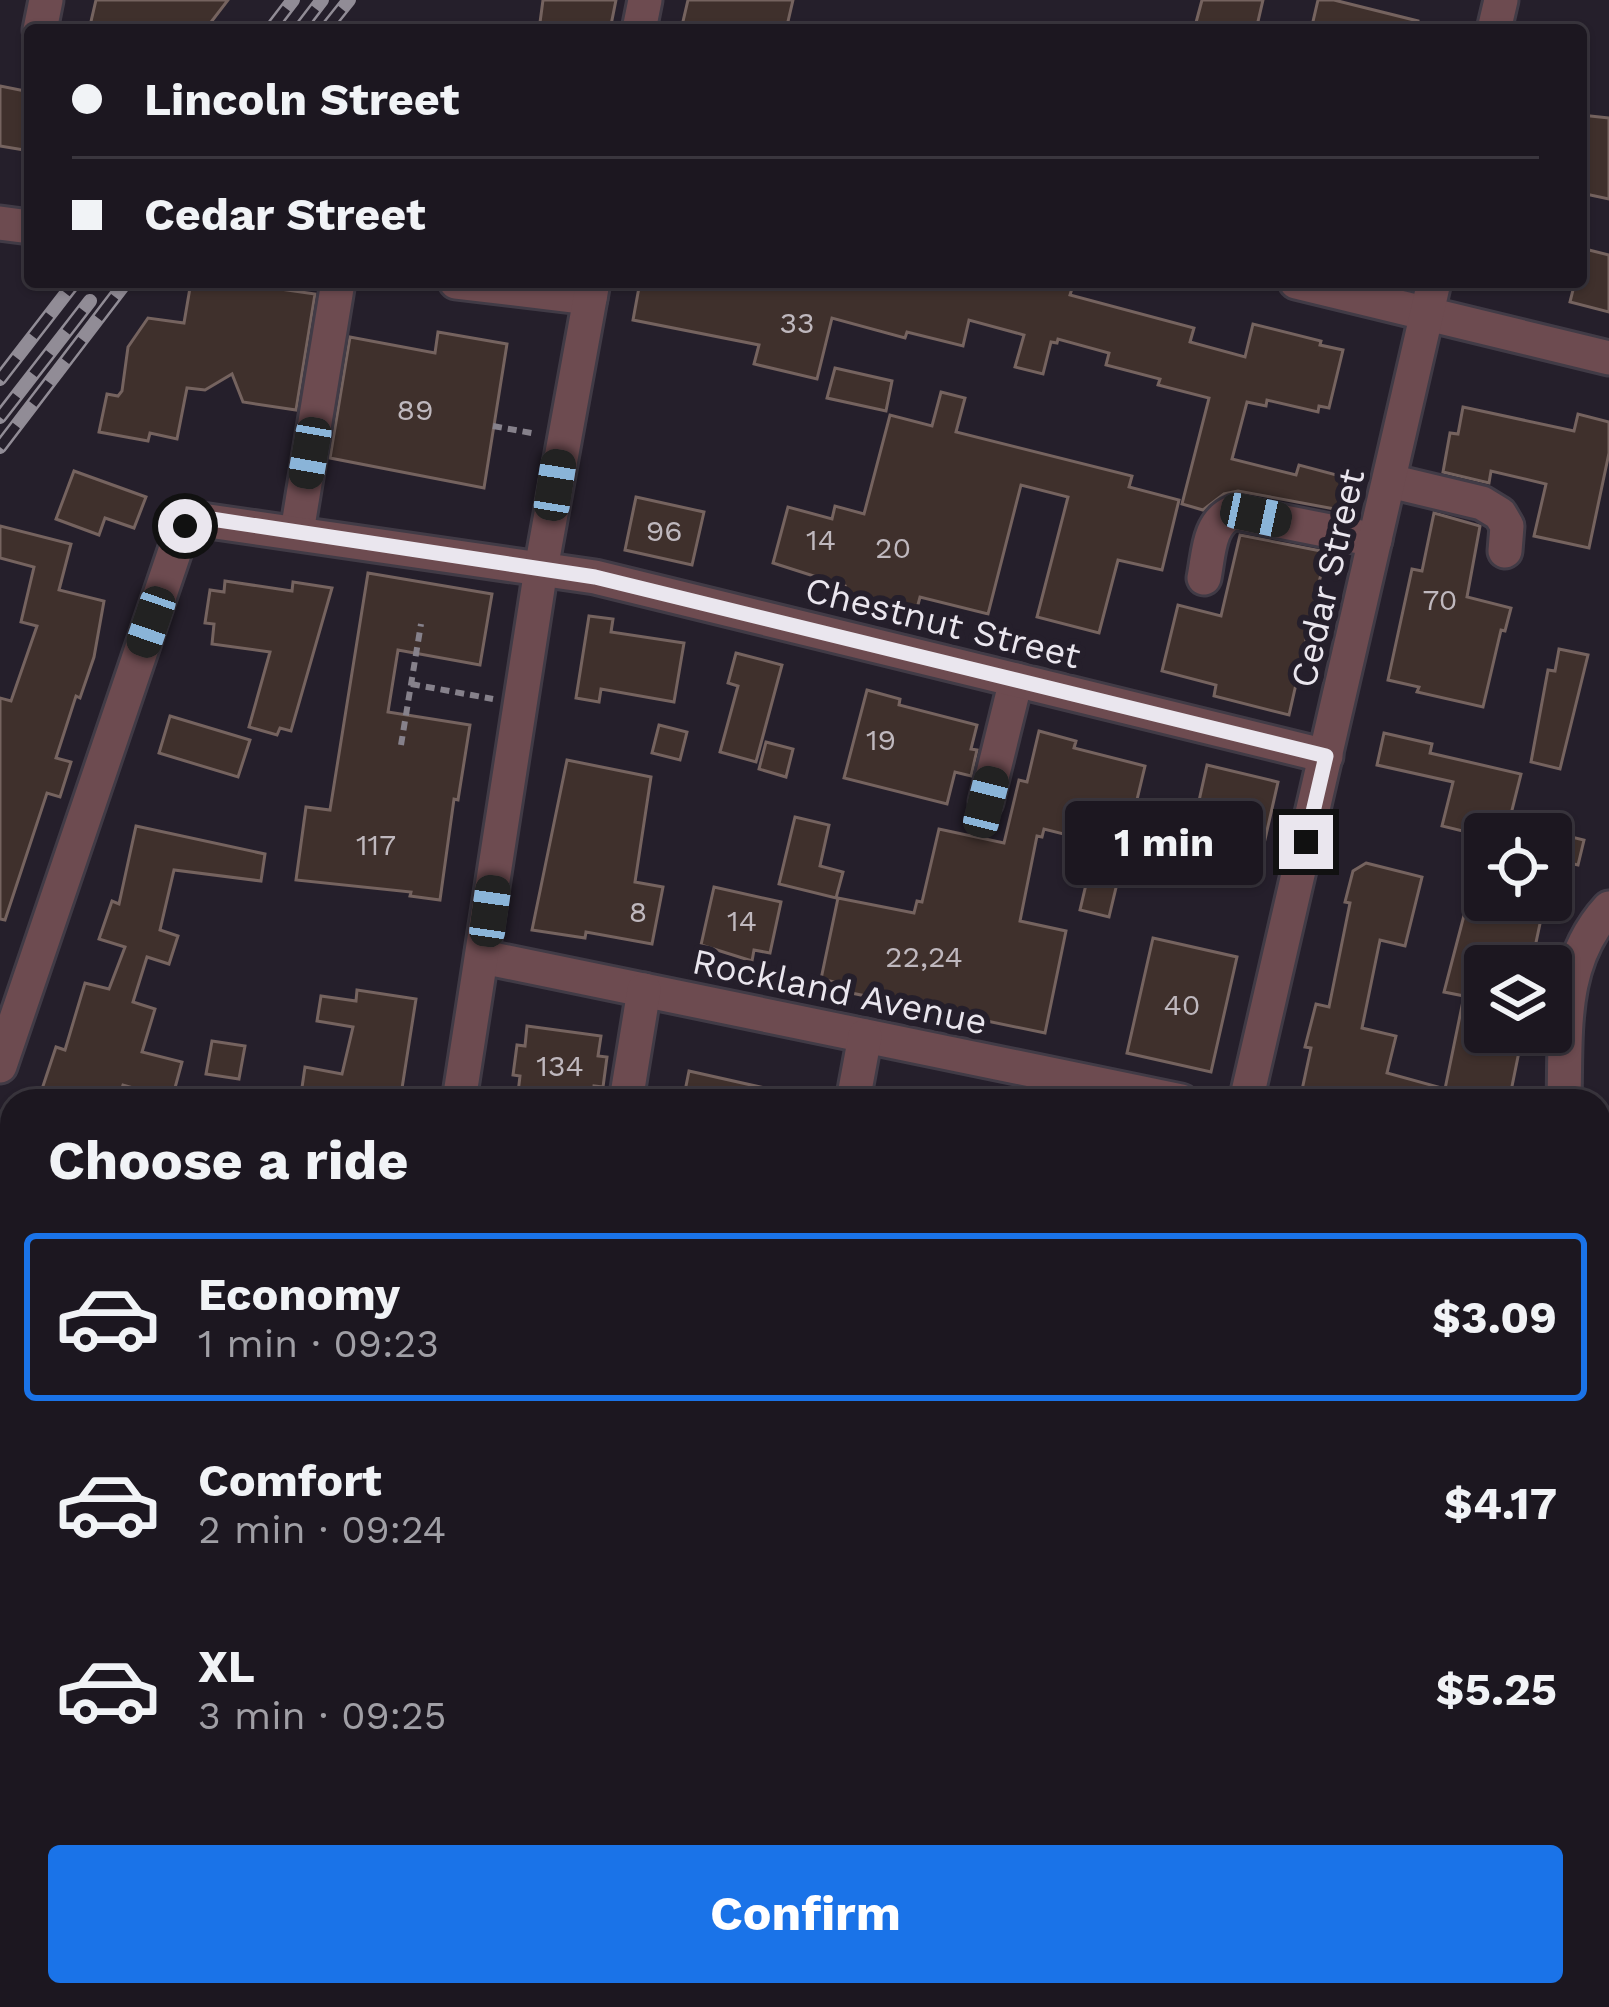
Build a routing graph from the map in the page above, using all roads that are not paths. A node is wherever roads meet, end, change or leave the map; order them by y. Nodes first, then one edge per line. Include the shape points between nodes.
1 (337, 288) edge
2 (558, 288) edge
3 (1346, 288) edge
4 (592, 290) edge
5 (1430, 298) edge
6 (1609, 358) edge
7 (1390, 481) junction
8 (297, 532) junction
9 (1375, 540) junction
10 (1505, 551) dead end
11 (541, 569) junction
12 (1204, 578) dead end
13 (1016, 680) junction
14 (1326, 756) junction
15 (986, 802) dead end
16 (1609, 908) edge
17 (483, 957) junction
18 (644, 990) junction
19 (865, 1036) junction
20 (0, 1066) edge
21 (1046, 1088) edge
22 (461, 1089) edge
23 (628, 1089) edge
24 (855, 1089) edge
25 (1249, 1089) edge
26 (1564, 1089) edge

1 - 8 street
2 - 4 street
3 - 5 street
4 - 11 street
5 - 6 street
5 - 7 street, Cedar Street
7 - 9 street, Cedar Street
7 - 10 street via 1492,508 1507,526
8 - 11 street, Chestnut Street
8 - 20 street, Chestnut Street via 205,518 182,531
9 - 12 street via 1234,512 1214,528
9 - 14 street, Cedar Street
11 - 13 street, Chestnut Street
11 - 17 street
13 - 14 street, Chestnut Street
13 - 15 street
14 - 25 street, Cedar Street
16 - 26 street via 1573,967
17 - 18 street, Rockland Avenue
17 - 22 street
18 - 19 street, Rockland Avenue
18 - 23 street
19 - 21 street, Rockland Avenue
19 - 24 street

